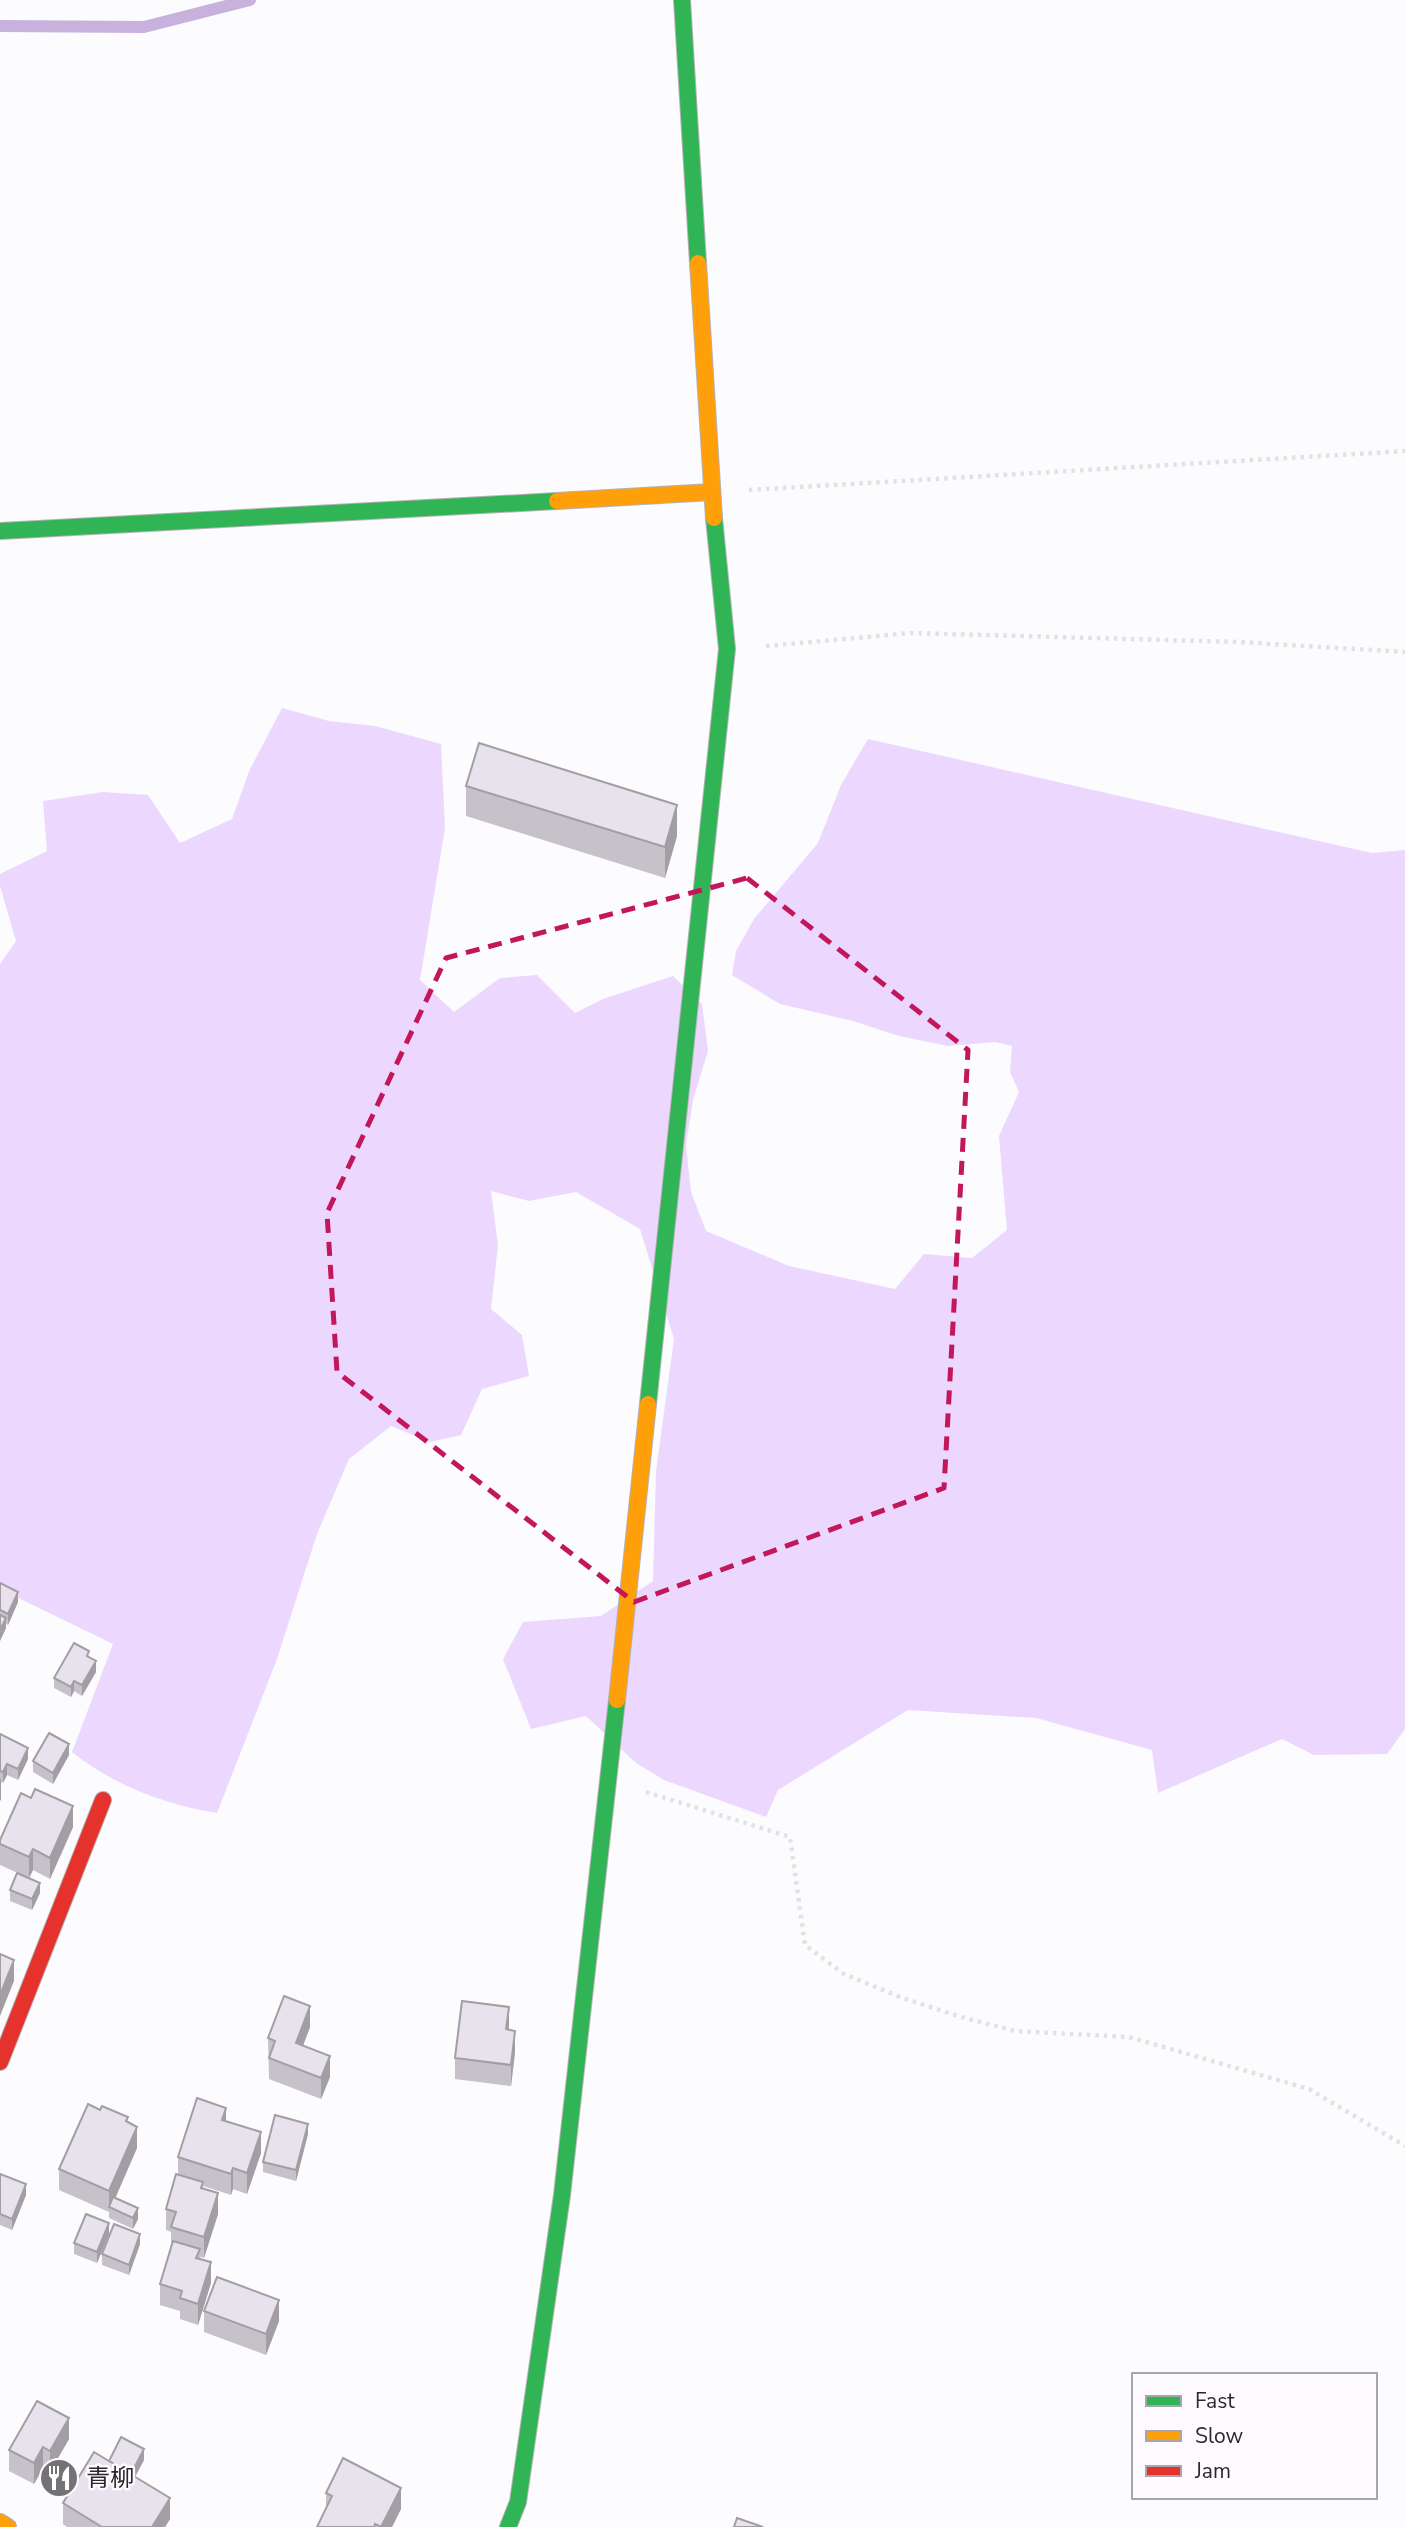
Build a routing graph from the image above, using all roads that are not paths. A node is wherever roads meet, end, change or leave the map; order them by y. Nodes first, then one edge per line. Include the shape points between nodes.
1 (682, 0) edge
2 (712, 492) junction
3 (0, 531) edge
4 (103, 1800) dead end
5 (0, 2062) edge
6 (0, 2522) edge
7 (8, 2527) edge
8 (508, 2527) edge

1 - 2 street
2 - 3 street
2 - 8 street via 727,649 610,1780 562,2195 518,2502
4 - 5 street
6 - 7 street

